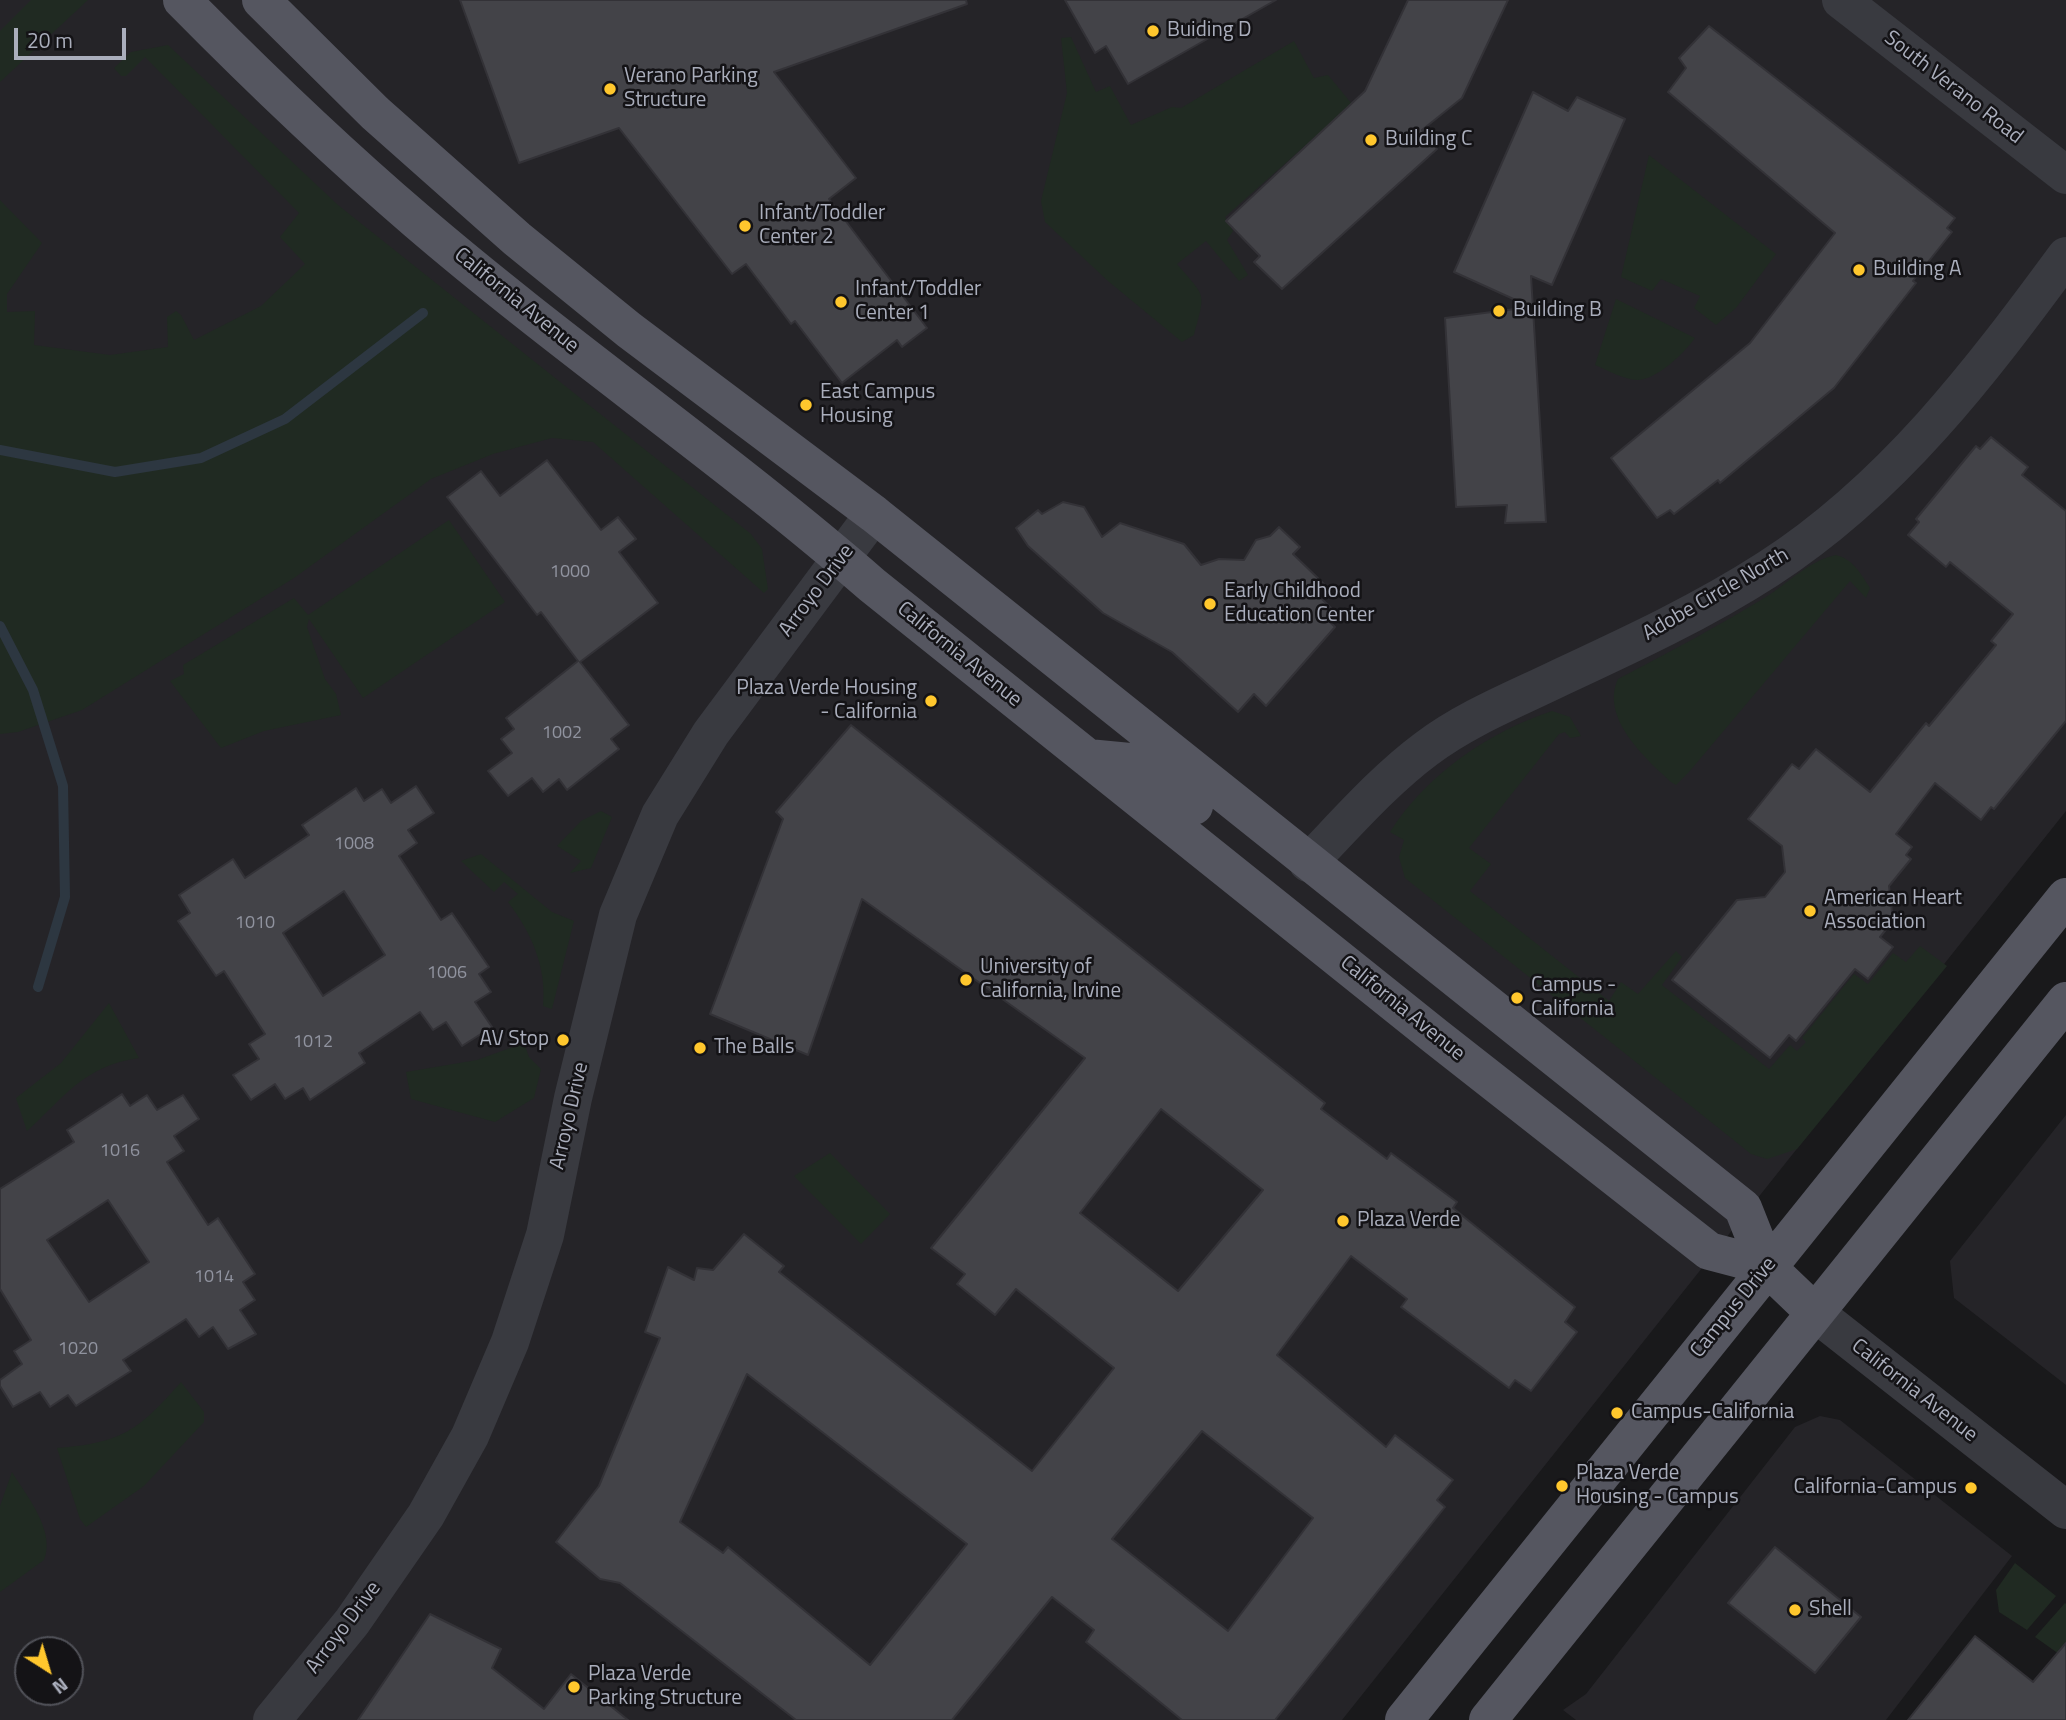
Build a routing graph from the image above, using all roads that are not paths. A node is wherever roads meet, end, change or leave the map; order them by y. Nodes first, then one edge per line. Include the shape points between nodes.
1 (182, 0) edge
2 (261, 0) edge
3 (1841, 0) edge
4 (2066, 175) edge
5 (2066, 256) edge
6 (874, 514) junction
7 (842, 559) junction
8 (1088, 758) junction
9 (1308, 863) junction
10 (2066, 897) edge
11 (2066, 1001) edge
12 (1766, 1266) junction
13 (1814, 1312) junction
14 (2066, 1510) edge
15 (272, 1720) edge
16 (1404, 1720) edge
17 (1488, 1720) edge

1 - 7 main road, California Avenue via 290,110 418,223
2 - 6 main road, California Avenue via 375,113 517,239 629,330
3 - 4 street, South Verano Road
5 - 9 street, Adobe Circle North via 1939,420 1888,475 1846,511 1769,569 1679,621 1481,715 1425,749
6 - 7 street, Arroyo Drive
6 - 9 main road, California Avenue
7 - 8 main road, California Avenue
7 - 15 street, Arroyo Drive via 711,733 660,815 618,915 545,1235 510,1342 470,1436 426,1515 359,1611
8 - 9 main road via 1140,763 1280,872 1294,874
8 - 12 main road, California Avenue via 1709,1251
9 - 12 main road, California Avenue via 1743,1208
10 - 12 main road, Campus Drive
11 - 13 main road
12 - 13 main road, California Avenue
12 - 16 main road, Campus Drive
13 - 14 street, California Avenue
13 - 17 main road

